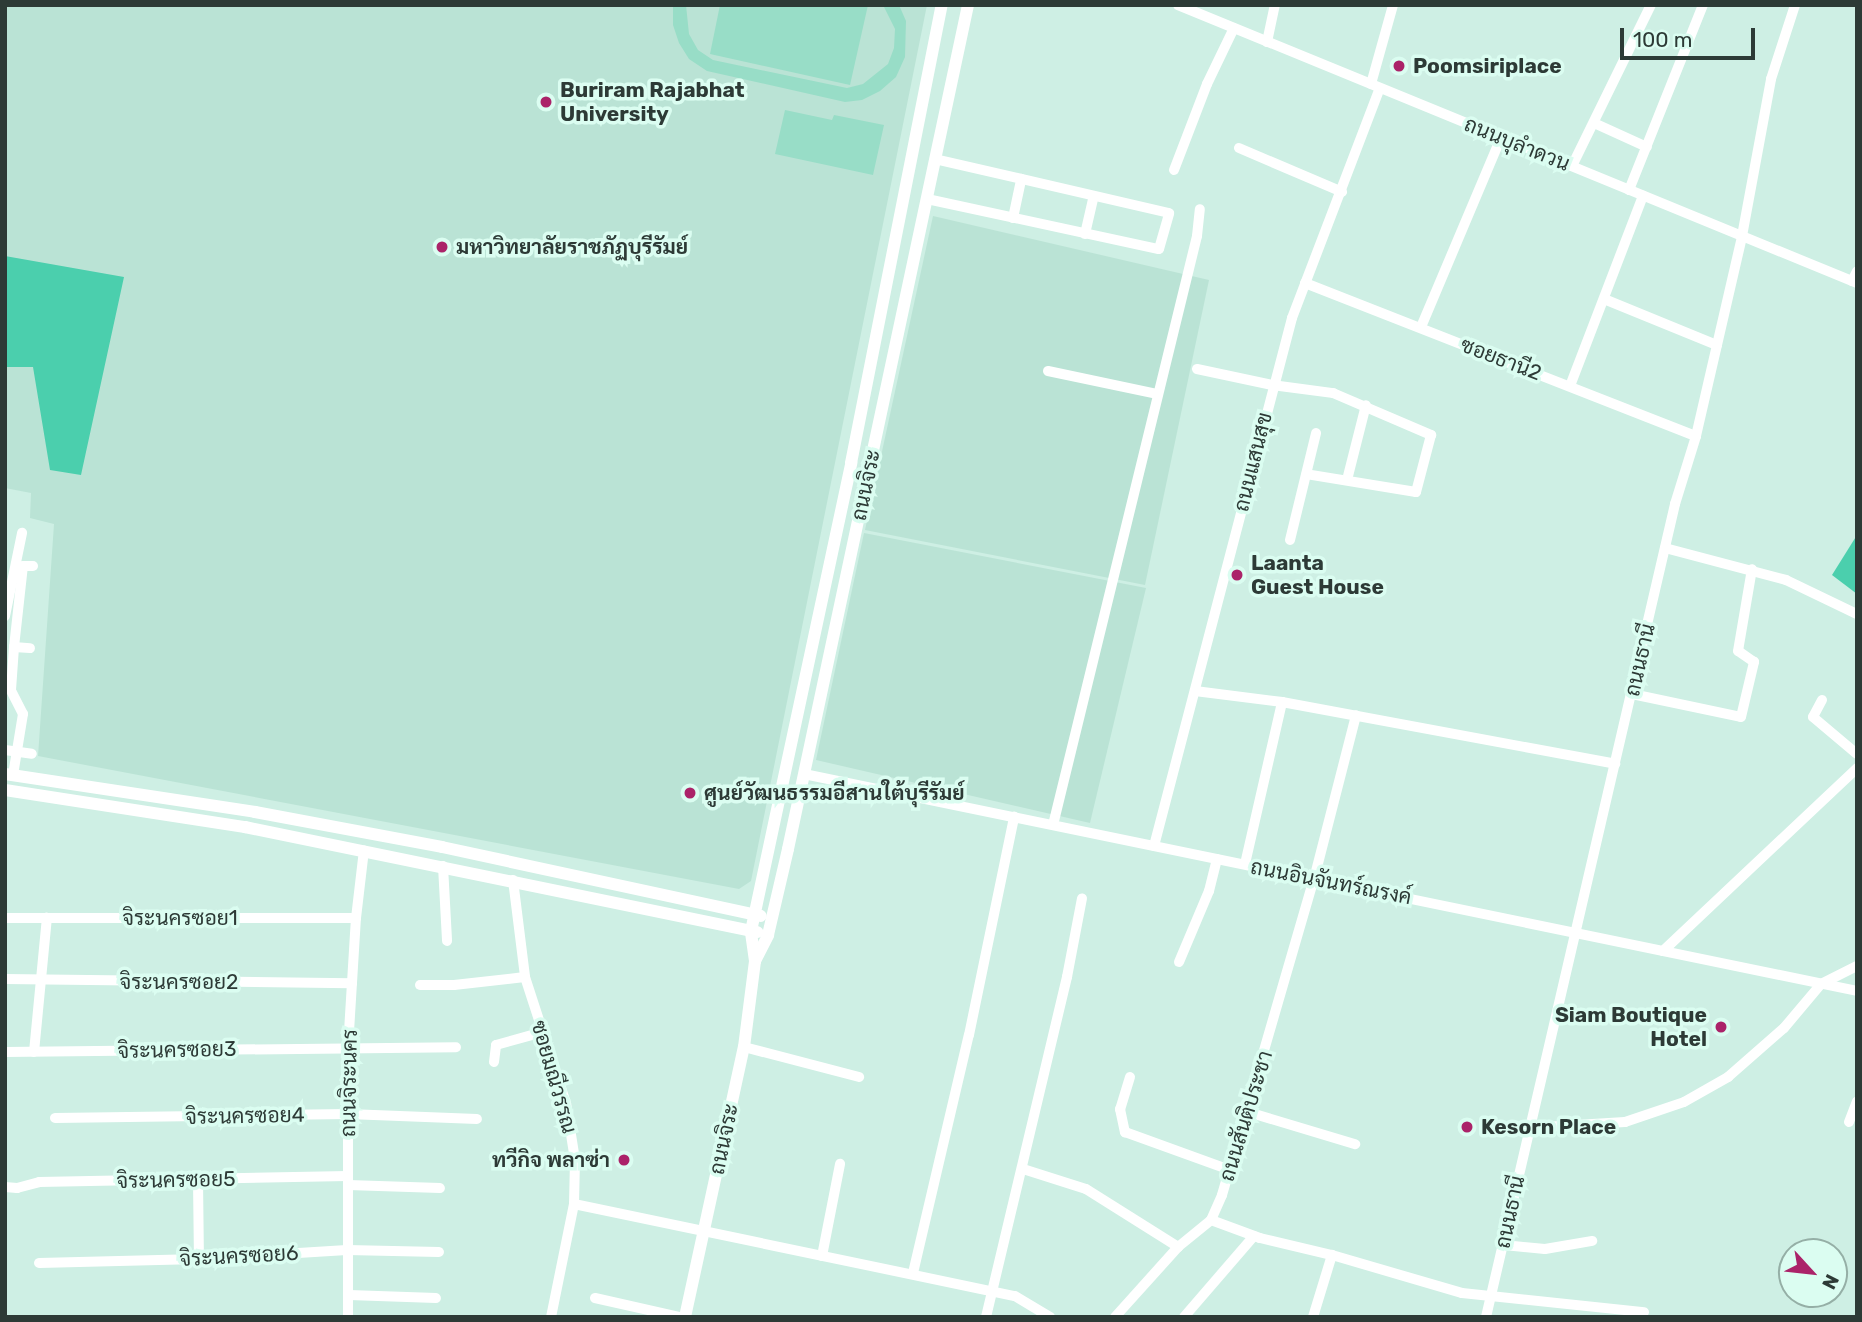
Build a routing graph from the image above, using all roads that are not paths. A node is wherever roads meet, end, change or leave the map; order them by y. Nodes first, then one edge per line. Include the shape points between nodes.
1 (943, 5) edge
2 (968, 5) edge
3 (1178, 5) edge
4 (1275, 5) edge
5 (1393, 5) edge
6 (1651, 5) edge
7 (1703, 5) edge
8 (1795, 5) edge
9 (1234, 28) junction
10 (1266, 41) junction
11 (1376, 86) junction
12 (1594, 122) junction
13 (1501, 138) junction
14 (1647, 147) junction
15 (1239, 148) dead end
16 (935, 159) junction
17 (1572, 166) junction
18 (1174, 170) dead end
19 (1021, 179) junction
20 (1629, 190) junction
21 (1342, 192) junction
22 (1094, 196) junction
23 (1643, 196) junction
24 (927, 199) junction
25 (1200, 209) dead end
26 (1013, 218) junction
27 (1085, 234) junction
28 (1742, 236) junction
29 (1855, 279) edge
30 (1305, 283) junction
31 (1604, 299) junction
32 (1421, 327) junction
33 (1717, 345) junction
34 (1197, 369) dead end
35 (1048, 371) dead end
36 (1272, 385) junction
37 (1570, 386) junction
38 (1157, 394) junction
39 (1366, 405) junction
40 (1316, 433) dead end
41 (1696, 436) junction
42 (855, 441) junction
43 (875, 445) junction
44 (850, 463) junction
45 (871, 466) junction
46 (1306, 474) junction
47 (1347, 480) junction
48 (22, 533) dead end
49 (1290, 540) dead end
50 (1665, 548) junction
51 (33, 566) dead end
52 (1752, 569) junction
53 (8, 589) edge
54 (1857, 614) edge
55 (5, 616) edge
56 (14, 647) junction
57 (30, 648) dead end
58 (1195, 691) junction
59 (1632, 694) junction
60 (1822, 700) dead end
61 (1282, 702) junction
62 (1356, 715) junction
63 (5, 750) edge
64 (17, 752) junction
65 (32, 754) dead end
66 (1857, 754) edge
67 (1615, 764) junction
68 (1856, 769) edge
69 (804, 774) junction
70 (9, 775) edge
71 (5, 790) edge
72 (1014, 817) junction
73 (1053, 825) junction
74 (1154, 846) junction
75 (364, 850) junction
76 (1217, 859) junction
77 (1245, 864) junction
78 (443, 866) junction
79 (1314, 879) junction
80 (513, 880) junction
81 (1082, 898) dead end
82 (754, 914) junction
83 (5, 918) edge
84 (47, 918) junction
85 (356, 918) junction
86 (771, 918) junction
87 (751, 931) junction
88 (1576, 932) junction
89 (768, 935) junction
90 (447, 941) dead end
91 (1663, 951) junction
92 (755, 961) junction
93 (1179, 962) dead end
94 (1857, 966) edge
95 (525, 977) junction
96 (5, 979) edge
97 (41, 981) junction
98 (352, 983) junction
99 (1821, 984) junction
100 (420, 985) dead end
101 (1857, 991) edge
102 (543, 1032) junction
103 (456, 1047) dead end
104 (744, 1047) junction
105 (348, 1048) junction
106 (5, 1052) edge
107 (34, 1052) junction
108 (494, 1062) dead end
109 (859, 1077) dead end
110 (1130, 1077) dead end
111 (1857, 1101) edge
112 (1248, 1112) junction
113 (348, 1115) junction
114 (55, 1118) dead end
115 (477, 1119) dead end
116 (1849, 1122) dead end
117 (1528, 1128) junction
118 (1355, 1144) dead end
119 (840, 1164) dead end
120 (1023, 1169) junction
121 (1230, 1170) junction
122 (198, 1180) junction
123 (348, 1180) junction
124 (5, 1187) edge
125 (440, 1188) dead end
126 (574, 1204) junction
127 (1211, 1220) junction
128 (704, 1230) junction
129 (1254, 1236) junction
130 (1592, 1241) dead end
131 (1504, 1245) junction
132 (1178, 1247) junction
133 (347, 1250) junction
134 (439, 1252) dead end
135 (1332, 1255) junction
136 (822, 1256) junction
137 (199, 1259) junction
138 (39, 1263) dead end
139 (913, 1273) junction
140 (995, 1292) junction
141 (349, 1295) junction
142 (436, 1298) dead end
143 (595, 1298) dead end
144 (1489, 1298) junction
145 (1644, 1312) dead end
146 (348, 1317) edge
147 (551, 1317) edge
148 (679, 1317) edge
149 (685, 1317) edge
150 (986, 1317) edge
151 (1051, 1317) edge
152 (1115, 1317) edge
153 (1184, 1317) edge
154 (1312, 1317) edge
155 (1486, 1317) edge

1 - 42 main road, ถนนจิระ
2 - 16 main road, ถนนจิระ
3 - 9 street, ถนนบุลำดวน
4 - 10 street
5 - 11 street, ถนนแสนสุข
6 - 12 street
7 - 14 street
8 - 28 street, ถนนธานี via 1771,79
9 - 10 street, ถนนบุลำดวน
9 - 18 street
10 - 11 street, ถนนบุลำดวน
11 - 13 street, ถนนบุลำดวน
11 - 21 street, ถนนแสนสุข
12 - 14 street
12 - 17 street
13 - 17 street, ถนนบุลำดวน
13 - 32 street
14 - 20 street
15 - 21 street
16 - 19 street
16 - 24 main road, ถนนจิระ
17 - 20 street, ถนนบุลำดวน
19 - 22 street
19 - 26 street
20 - 23 street, ถนนบุลำดวน
21 - 30 street, ถนนแสนสุข
22 - 27 street
22 - 27 street via 1169,213 1159,249
23 - 28 street, ถนนบุลำดวน
23 - 31 street
24 - 26 street
24 - 43 main road, ถนนจิระ
25 - 38 street
26 - 27 street
28 - 29 street, ถนนบุลำดวน
28 - 33 street, ถนนธานี
30 - 32 street, ซอยธานี2
30 - 36 street, ถนนแสนสุข
31 - 33 street
31 - 37 street
32 - 37 street, ซอยธานี2
33 - 41 street, ถนนธานี
34 - 36 street
35 - 38 street
36 - 39 street via 1333,393
36 - 58 street, ถนนแสนสุข
37 - 41 street, ซอยธานี2
38 - 73 street
39 - 47 street
39 - 47 street via 1431,435 1416,492
40 - 46 street
41 - 50 street, ถนนธานี
42 - 43 main road via 862,451
42 - 44 main road, ถนนจิระ
43 - 45 main road, ถนนจิระ
44 - 45 main road via 862,456
44 - 82 main road, ถนนจิระ
45 - 69 main road, ถนนจิระ
46 - 47 street
46 - 49 street
48 - 53 street
50 - 52 street
50 - 59 street, ถนนธานี
51 - 56 street via 23,566
52 - 54 street
52 - 59 street via 1738,651 1754,663 1741,717
53 - 55 street
56 - 57 street
56 - 64 street via 10,690 23,714
58 - 61 street
58 - 74 street, ถนนแสนสุข
59 - 67 street, ถนนธานี
60 - 66 street via 1814,717
61 - 62 street
61 - 77 street
62 - 67 street
62 - 79 street, ถนนสันติประชา
63 - 64 street
64 - 65 street
64 - 70 street
67 - 88 street, ถนนธานี
68 - 91 street
69 - 72 street, ถนนอินจันทร์ณรงค์
69 - 86 main road, ถนนจิระ
70 - 82 main road via 255,812
71 - 75 main road
72 - 73 street, ถนนอินจันทร์ณรงค์
72 - 139 street
73 - 74 street, ถนนอินจันทร์ณรงค์
74 - 76 street, ถนนอินจันทร์ณรงค์
75 - 78 main road
75 - 85 street, ถนนจิระนคร
76 - 77 street, ถนนอินจันทร์ณรงค์
76 - 93 street via 1209,891
77 - 79 street, ถนนอินจันทร์ณรงค์
78 - 80 main road
78 - 90 street
79 - 88 street, ถนนอินจันทร์ณรงค์
79 - 112 street, ถนนสันติประชา
80 - 87 main road
80 - 95 street, ซอยมณีวรรณ
81 - 120 street
82 - 86 main road
82 - 87 main road, ถนนจิระ
83 - 84 street, จิระนครซอย1
84 - 85 street, จิระนครซอย1
84 - 97 street
85 - 98 street, ถนนจิระนคร
86 - 89 main road, ถนนจิระ
87 - 89 main road
87 - 92 main road, ถนนจิระ
88 - 91 street, ถนนอินจันทร์ณรงค์
88 - 117 street, ถนนธานี
89 - 92 main road, ถนนจิระ
91 - 99 street, ถนนอินจันทร์ณรงค์
92 - 104 main road, ถนนจิระ
94 - 99 street
95 - 100 street
95 - 102 street, ซอยมณีวรรณ
96 - 97 street, จิระนครซอย2
97 - 98 street, จิระนครซอย2
97 - 107 street
98 - 105 street, ถนนจิระนคร
99 - 101 street, ถนนอินจันทร์ณรงค์
99 - 117 street via 1784,1028 1728,1077 1684,1102 1625,1122
102 - 108 street via 496,1045
102 - 126 street, ซอยมณีวรรณ via 566,1103 575,1160
103 - 105 street, จิระนครซอย3
104 - 109 street
104 - 128 main road, ถนนจิระ
105 - 107 street, จิระนครซอย3
105 - 113 street, ถนนจิระนคร
106 - 107 street, จิระนครซอย3
110 - 121 street via 1120,1109 1125,1132
111 - 116 street
112 - 118 street
112 - 121 street, ถนนสันติประชา
113 - 114 street, จิระนครซอย4
113 - 115 street, จิระนครซอย4
113 - 123 street, ถนนจิระนคร
117 - 131 street, ถนนธานี
119 - 136 street
120 - 132 street via 1086,1189
120 - 140 street
121 - 127 street, ถนนสันติประชา
122 - 123 street, จิระนครซอย5
122 - 124 street, จิระนครซอย5 via 39,1182
122 - 137 street
123 - 125 street, จิระนครซอย5
123 - 133 street, ถนนจิระนคร
126 - 128 street
126 - 147 street, ซอยมณีวรรณ
127 - 129 street
127 - 132 street, ถนนสันติประชา
128 - 136 street
128 - 149 main road, ถนนจิระ
129 - 135 street
129 - 153 street
130 - 131 street via 1545,1249
131 - 144 street, ถนนธานี
132 - 152 street, ถนนสันติประชา
133 - 134 street, จิระนครซอย6
133 - 137 street, จิระนครซอย6
133 - 141 street, ถนนจิระนคร
135 - 144 street
135 - 154 street
136 - 139 street
137 - 138 street, จิระนครซอย6
139 - 140 street
140 - 150 street
140 - 151 street via 1015,1296
141 - 142 street
141 - 146 street, ถนนจิระนคร
143 - 148 street
144 - 145 street
144 - 155 street, ถนนธานี

